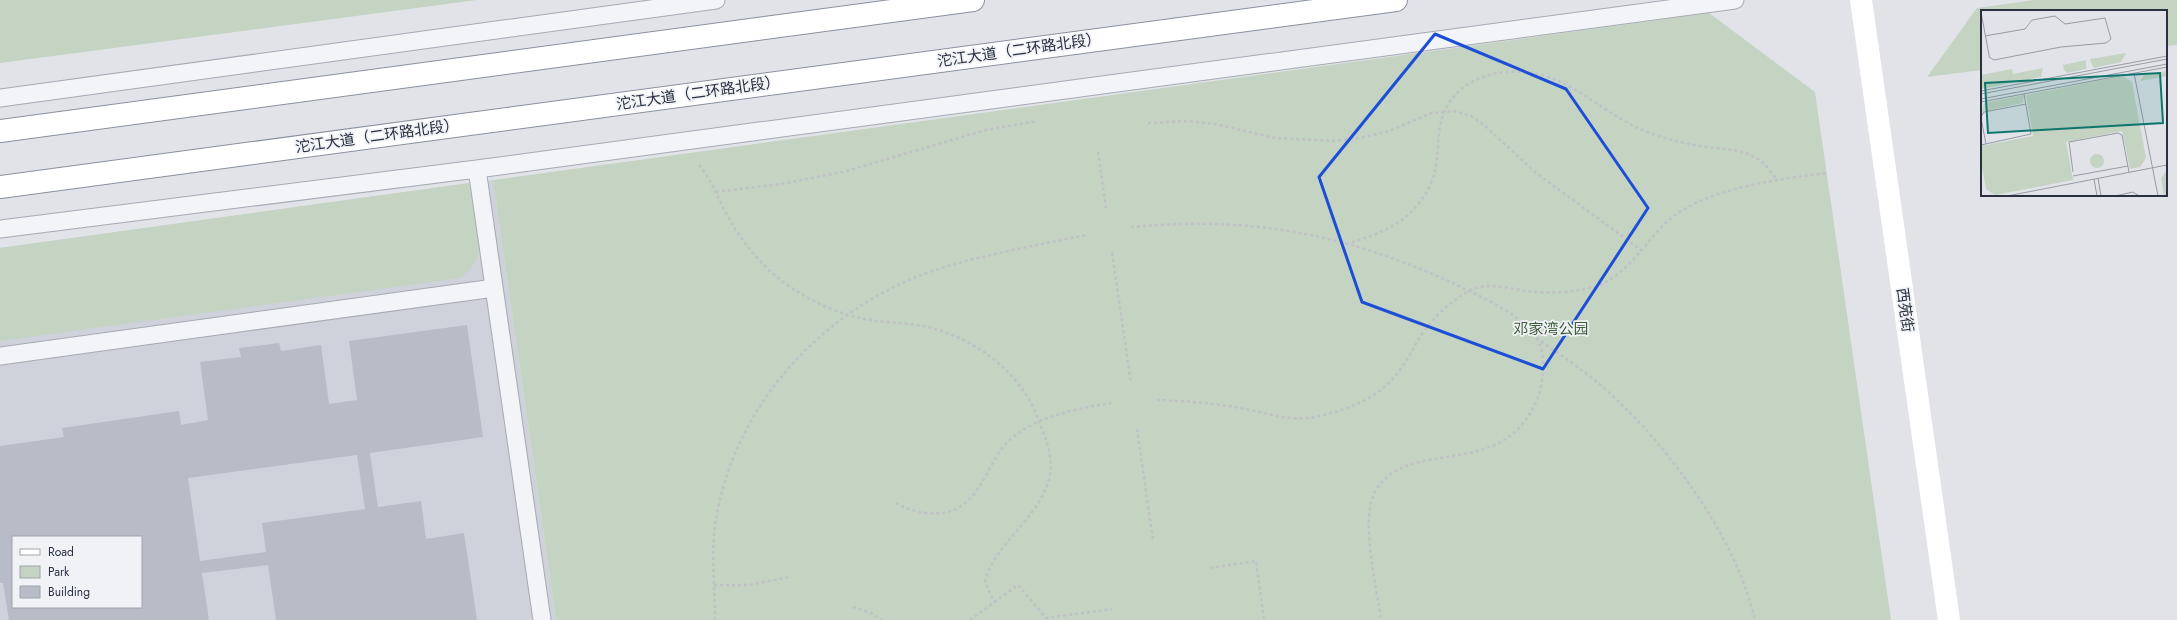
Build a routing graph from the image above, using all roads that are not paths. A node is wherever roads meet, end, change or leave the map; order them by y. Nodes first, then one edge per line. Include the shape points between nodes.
1 (716, 0) edge
2 (973, 0) edge
3 (1396, 0) edge
4 (1735, 0) edge
5 (1861, 0) edge
6 (0, 98) edge
7 (0, 131) edge
8 (477, 169) junction
9 (0, 187) edge
10 (0, 229) edge
11 (494, 288) junction
12 (0, 356) edge
13 (542, 620) edge
14 (1949, 620) edge

1 - 6 lane
2 - 7 main road
3 - 9 main road, 沱江大道（二环路北段）
4 - 8 lane
5 - 14 main road, 西苑街
8 - 10 lane
8 - 11 lane
11 - 12 lane
11 - 13 lane

